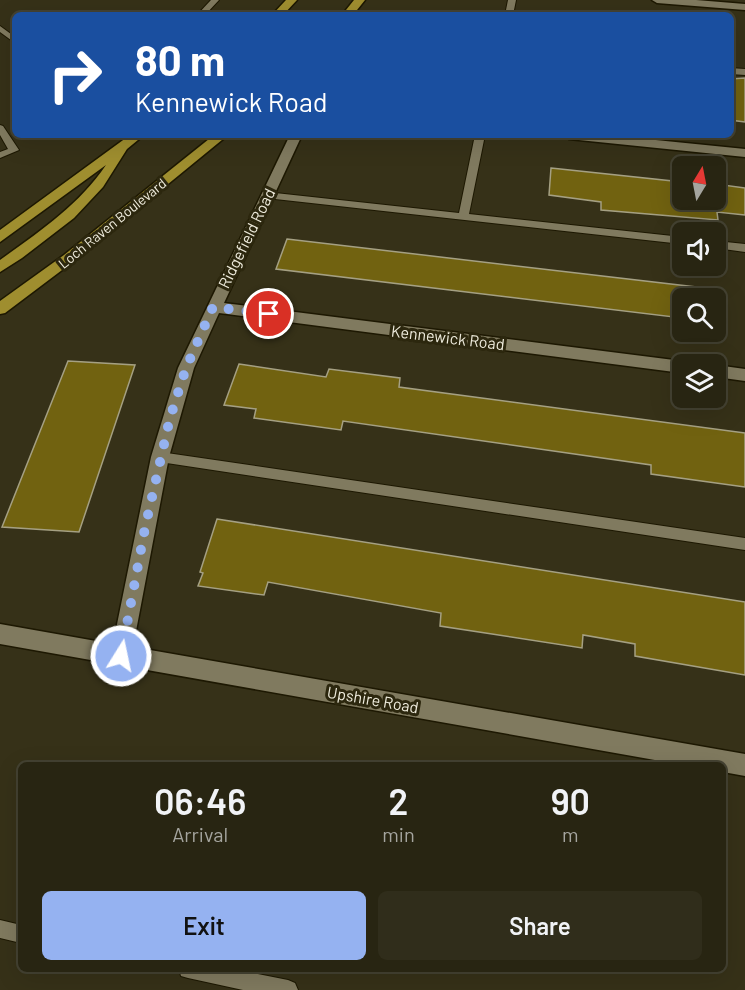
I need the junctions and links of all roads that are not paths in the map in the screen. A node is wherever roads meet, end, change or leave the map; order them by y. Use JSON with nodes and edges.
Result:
{"nodes":[{"id":1,"x":215,"y":0,"type":"edge"},
{"id":2,"x":292,"y":0,"type":"edge"},
{"id":3,"x":360,"y":0,"type":"edge"},
{"id":4,"x":657,"y":0,"type":"edge"},
{"id":5,"x":745,"y":7,"type":"edge"},
{"id":6,"x":204,"y":12,"type":"edge"},
{"id":7,"x":281,"y":12,"type":"edge"},
{"id":8,"x":350,"y":12,"type":"edge"},
{"id":9,"x":0,"y":28,"type":"edge"},
{"id":10,"x":12,"y":38,"type":"edge"},
{"id":11,"x":0,"y":128,"type":"edge"},
{"id":12,"x":134,"y":138,"type":"edge"},
{"id":13,"x":218,"y":138,"type":"edge"},
{"id":14,"x":294,"y":138,"type":"edge"},
{"id":15,"x":479,"y":138,"type":"edge"},
{"id":16,"x":598,"y":138,"type":"edge"},
{"id":17,"x":121,"y":148,"type":"junction"},
{"id":18,"x":745,"y":153,"type":"edge"},
{"id":19,"x":0,"y":155,"type":"edge"},
{"id":20,"x":266,"y":195,"type":"junction"},
{"id":21,"x":463,"y":218,"type":"junction"},
{"id":22,"x":2,"y":233,"type":"edge"},
{"id":23,"x":672,"y":240,"type":"edge"},
{"id":24,"x":726,"y":246,"type":"edge"},
{"id":25,"x":745,"y":248,"type":"edge"},
{"id":26,"x":0,"y":267,"type":"edge"},
{"id":27,"x":213,"y":307,"type":"junction"},
{"id":28,"x":0,"y":311,"type":"edge"},
{"id":29,"x":672,"y":366,"type":"edge"},
{"id":30,"x":726,"y":372,"type":"edge"},
{"id":31,"x":745,"y":375,"type":"edge"},
{"id":32,"x":160,"y":458,"type":"junction"},
{"id":33,"x":745,"y":544,"type":"edge"},
{"id":34,"x":0,"y":634,"type":"edge"},
{"id":35,"x":121,"y":656,"type":"junction"},
{"id":36,"x":745,"y":765,"type":"edge"},
{"id":37,"x":0,"y":929,"type":"edge"},
{"id":38,"x":18,"y":933,"type":"edge"},
{"id":39,"x":202,"y":972,"type":"edge"},
{"id":40,"x":288,"y":990,"type":"edge"}],
"edges":[{"from":1,"to":6,"type":"lane"},
{"from":2,"to":7,"type":"main road"},
{"from":3,"to":8,"type":"main road"},
{"from":4,"to":5,"type":"street"},
{"from":9,"to":10,"type":"lane"},
{"from":11,"to":19,"type":"lane"},
{"from":12,"to":17,"type":"main road"},
{"from":13,"to":28,"type":"main road","name":"Loch Raven Boulevard"},
{"from":14,"to":20,"type":"street","name":"Ridgefield Road"},
{"from":15,"to":21,"type":"lane"},
{"from":16,"to":18,"type":"street"},
{"from":17,"to":22,"type":"main road"},
{"from":17,"to":26,"type":"main road"},
{"from":20,"to":21,"type":"lane"},
{"from":20,"to":27,"type":"street","name":"Ridgefield Road"},
{"from":21,"to":23,"type":"lane"},
{"from":24,"to":25,"type":"lane"},
{"from":27,"to":29,"type":"street","name":"Kennewick Road"},
{"from":27,"to":32,"type":"street","name":"Ridgefield Road"},
{"from":30,"to":31,"type":"street"},
{"from":32,"to":33,"type":"lane"},
{"from":32,"to":35,"type":"street","name":"Ridgefield Road"},
{"from":34,"to":35,"type":"street","name":"Upshire Road"},
{"from":35,"to":36,"type":"street","name":"Upshire Road"},
{"from":37,"to":38,"type":"lane"},
{"from":39,"to":40,"type":"lane"}]}
